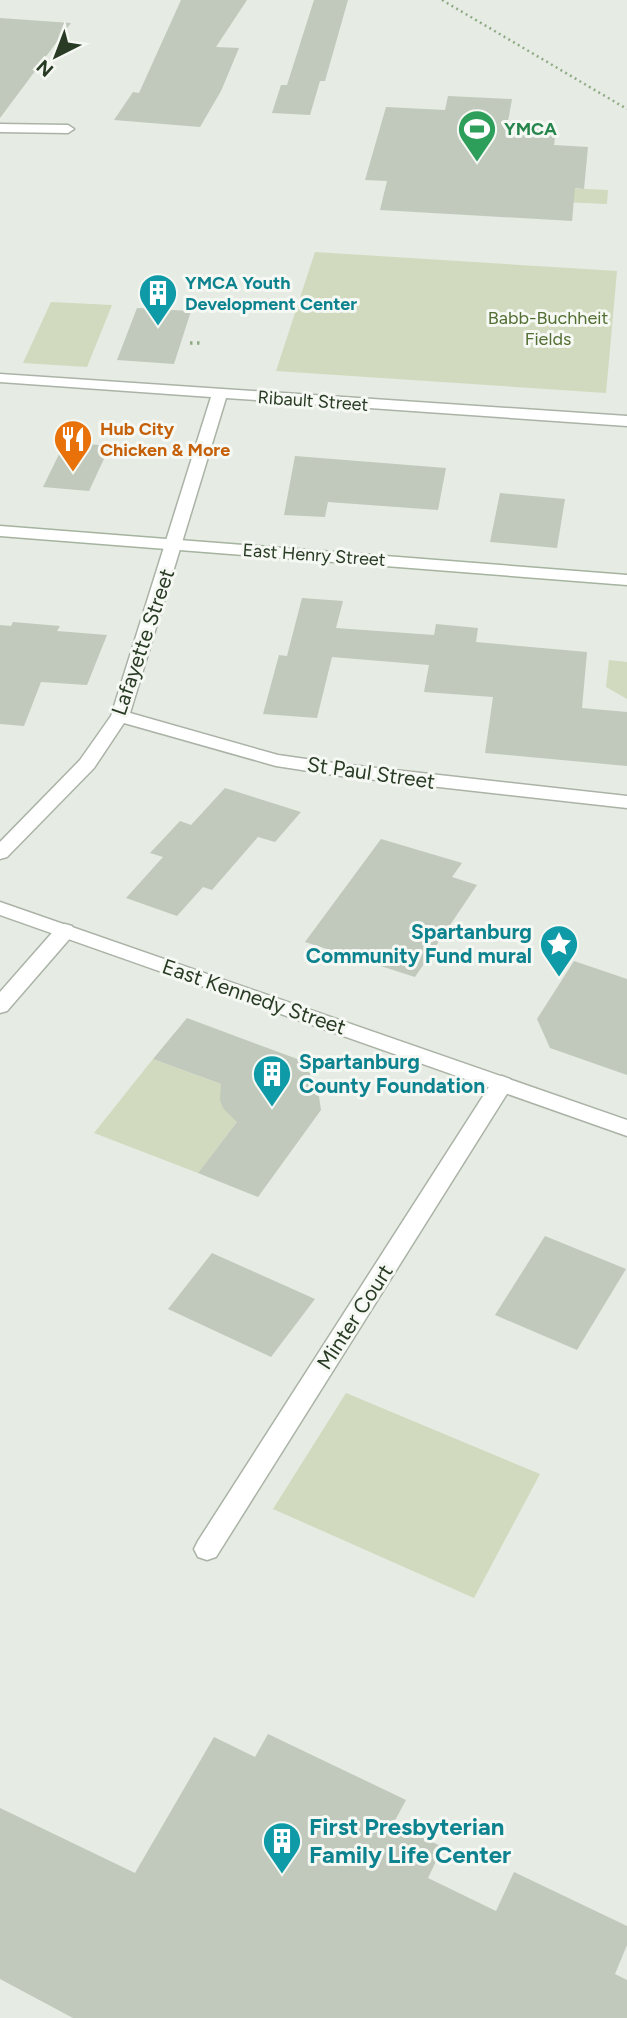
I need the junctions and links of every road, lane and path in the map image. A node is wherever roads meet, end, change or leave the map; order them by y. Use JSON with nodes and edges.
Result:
{"nodes":[{"id":1,"x":442,"y":0,"type":"edge"},
{"id":2,"x":627,"y":108,"type":"edge"},
{"id":3,"x":0,"y":128,"type":"edge"},
{"id":4,"x":68,"y":129,"type":"dead end"},
{"id":5,"x":190,"y":343,"type":"dead end"},
{"id":6,"x":201,"y":343,"type":"dead end"},
{"id":7,"x":0,"y":378,"type":"edge"},
{"id":8,"x":219,"y":395,"type":"junction"},
{"id":9,"x":627,"y":421,"type":"edge"},
{"id":10,"x":0,"y":531,"type":"edge"},
{"id":11,"x":173,"y":545,"type":"junction"},
{"id":12,"x":627,"y":580,"type":"edge"},
{"id":13,"x":120,"y":716,"type":"junction"},
{"id":14,"x":627,"y":803,"type":"edge"},
{"id":15,"x":0,"y":853,"type":"edge"},
{"id":16,"x":0,"y":908,"type":"edge"},
{"id":17,"x":65,"y":931,"type":"junction"},
{"id":18,"x":0,"y":1006,"type":"edge"},
{"id":19,"x":502,"y":1084,"type":"junction"},
{"id":20,"x":627,"y":1128,"type":"edge"},
{"id":21,"x":207,"y":1549,"type":"dead end"}],
"edges":[{"from":1,"to":2,"type":"path"},
{"from":3,"to":4,"type":"street"},
{"from":5,"to":6,"type":"path"},
{"from":7,"to":8,"type":"street","name":"Ribault Street"},
{"from":8,"to":9,"type":"street","name":"Ribault Street"},
{"from":8,"to":11,"type":"street","name":"Lafayette Street"},
{"from":10,"to":11,"type":"street","name":"East Henry Street"},
{"from":11,"to":12,"type":"street","name":"East Henry Street"},
{"from":11,"to":13,"type":"street","name":"Lafayette Street"},
{"from":13,"to":14,"type":"street","name":"St Paul Street"},
{"from":13,"to":15,"type":"street","name":"Lafayette Street"},
{"from":16,"to":17,"type":"street","name":"East Kennedy Street"},
{"from":17,"to":18,"type":"street"},
{"from":17,"to":19,"type":"street","name":"East Kennedy Street"},
{"from":19,"to":20,"type":"street","name":"East Kennedy Street"},
{"from":19,"to":21,"type":"street","name":"Minter Court"}]}
